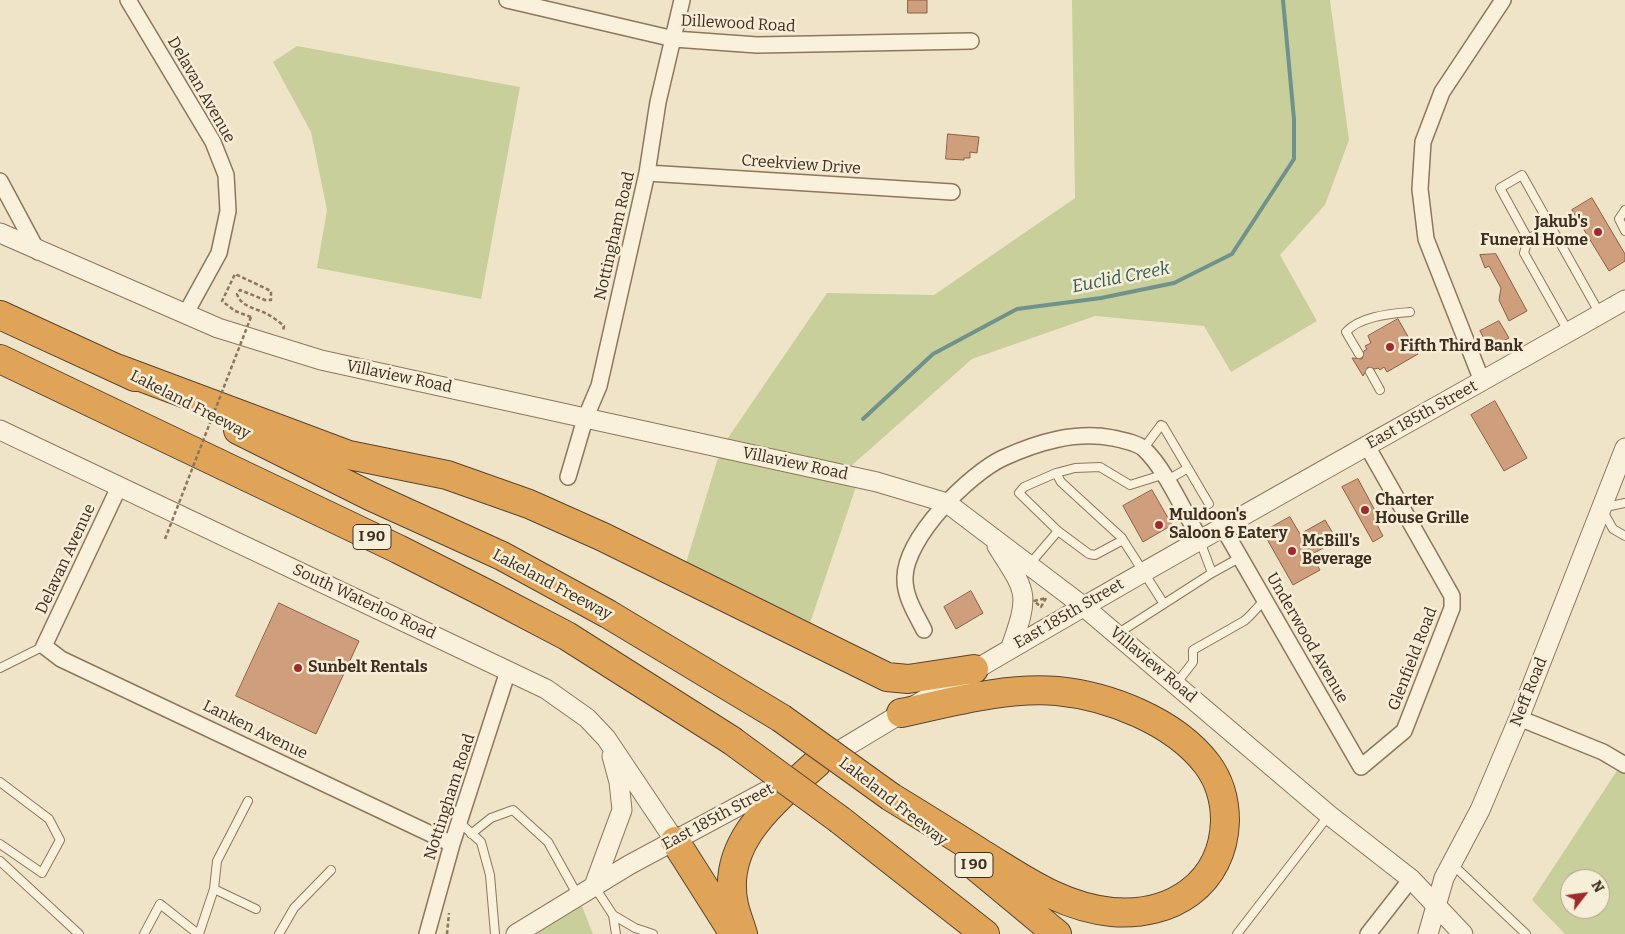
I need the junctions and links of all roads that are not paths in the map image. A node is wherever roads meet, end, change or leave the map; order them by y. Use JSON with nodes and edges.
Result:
{"nodes":[{"id":1,"x":128,"y":0,"type":"edge"},
{"id":2,"x":507,"y":0,"type":"edge"},
{"id":3,"x":682,"y":0,"type":"edge"},
{"id":4,"x":1503,"y":0,"type":"edge"},
{"id":5,"x":674,"y":38,"type":"junction"},
{"id":6,"x":971,"y":42,"type":"dead end"},
{"id":7,"x":647,"y":174,"type":"junction"},
{"id":8,"x":0,"y":181,"type":"edge"},
{"id":9,"x":952,"y":192,"type":"dead end"},
{"id":10,"x":1625,"y":210,"type":"edge"},
{"id":11,"x":1550,"y":226,"type":"junction"},
{"id":12,"x":1625,"y":231,"type":"edge"},
{"id":13,"x":0,"y":233,"type":"edge"},
{"id":14,"x":1528,"y":239,"type":"junction"},
{"id":15,"x":38,"y":252,"type":"junction"},
{"id":16,"x":1625,"y":300,"type":"edge"},
{"id":17,"x":1410,"y":312,"type":"dead end"},
{"id":18,"x":186,"y":313,"type":"junction"},
{"id":19,"x":1600,"y":314,"type":"junction"},
{"id":20,"x":0,"y":315,"type":"edge"},
{"id":21,"x":1568,"y":332,"type":"junction"},
{"id":22,"x":1359,"y":354,"type":"dead end"},
{"id":23,"x":0,"y":359,"type":"edge"},
{"id":24,"x":119,"y":369,"type":"junction"},
{"id":25,"x":1370,"y":372,"type":"dead end"},
{"id":26,"x":1482,"y":381,"type":"junction"},
{"id":27,"x":1380,"y":390,"type":"dead end"},
{"id":28,"x":585,"y":418,"type":"junction"},
{"id":29,"x":0,"y":430,"type":"edge"},
{"id":30,"x":1367,"y":446,"type":"junction"},
{"id":31,"x":1144,"y":448,"type":"junction"},
{"id":32,"x":1625,"y":450,"type":"edge"},
{"id":33,"x":1188,"y":468,"type":"junction"},
{"id":34,"x":1056,"y":473,"type":"junction"},
{"id":35,"x":568,"y":477,"type":"dead end"},
{"id":36,"x":1164,"y":478,"type":"junction"},
{"id":37,"x":120,"y":486,"type":"junction"},
{"id":38,"x":947,"y":503,"type":"junction"},
{"id":39,"x":1625,"y":503,"type":"edge"},
{"id":40,"x":1209,"y":504,"type":"dead end"},
{"id":41,"x":1601,"y":508,"type":"junction"},
{"id":42,"x":1222,"y":526,"type":"junction"},
{"id":43,"x":1058,"y":531,"type":"junction"},
{"id":44,"x":989,"y":534,"type":"junction"},
{"id":45,"x":1625,"y":536,"type":"edge"},
{"id":46,"x":1123,"y":540,"type":"junction"},
{"id":47,"x":1200,"y":540,"type":"junction"},
{"id":48,"x":1240,"y":557,"type":"junction"},
{"id":49,"x":1029,"y":565,"type":"junction"},
{"id":50,"x":1142,"y":572,"type":"junction"},
{"id":51,"x":1212,"y":573,"type":"junction"},
{"id":52,"x":1266,"y":600,"type":"junction"},
{"id":53,"x":1164,"y":604,"type":"junction"},
{"id":54,"x":1084,"y":606,"type":"junction"},
{"id":55,"x":924,"y":630,"type":"dead end"},
{"id":56,"x":1117,"y":634,"type":"junction"},
{"id":57,"x":44,"y":646,"type":"junction"},
{"id":58,"x":1011,"y":647,"type":"junction"},
{"id":59,"x":2,"y":665,"type":"edge"},
{"id":60,"x":974,"y":669,"type":"junction"},
{"id":61,"x":508,"y":671,"type":"junction"},
{"id":62,"x":1176,"y":684,"type":"junction"},
{"id":63,"x":902,"y":713,"type":"junction"},
{"id":64,"x":1519,"y":718,"type":"junction"},
{"id":65,"x":606,"y":738,"type":"junction"},
{"id":66,"x":818,"y":763,"type":"junction"},
{"id":67,"x":1625,"y":765,"type":"edge"},
{"id":68,"x":1361,"y":767,"type":"joint"},
{"id":69,"x":0,"y":782,"type":"edge"},
{"id":70,"x":891,"y":797,"type":"junction"},
{"id":71,"x":248,"y":801,"type":"dead end"},
{"id":72,"x":1329,"y":815,"type":"junction"},
{"id":73,"x":840,"y":820,"type":"junction"},
{"id":74,"x":459,"y":822,"type":"junction"},
{"id":75,"x":471,"y":834,"type":"junction"},
{"id":76,"x":675,"y":841,"type":"junction"},
{"id":77,"x":0,"y":844,"type":"edge"},
{"id":78,"x":452,"y":844,"type":"junction"},
{"id":79,"x":0,"y":861,"type":"edge"},
{"id":80,"x":1452,"y":864,"type":"junction"},
{"id":81,"x":331,"y":870,"type":"dead end"},
{"id":82,"x":1411,"y":879,"type":"junction"},
{"id":83,"x":594,"y":886,"type":"junction"},
{"id":84,"x":214,"y":889,"type":"junction"},
{"id":85,"x":578,"y":896,"type":"junction"},
{"id":86,"x":1437,"y":904,"type":"junction"},
{"id":87,"x":256,"y":909,"type":"dead end"},
{"id":88,"x":613,"y":914,"type":"junction"},
{"id":89,"x":79,"y":934,"type":"edge"},
{"id":90,"x":144,"y":934,"type":"edge"},
{"id":91,"x":199,"y":934,"type":"edge"},
{"id":92,"x":279,"y":934,"type":"edge"},
{"id":93,"x":427,"y":934,"type":"edge"},
{"id":94,"x":495,"y":934,"type":"edge"},
{"id":95,"x":516,"y":934,"type":"edge"},
{"id":96,"x":616,"y":934,"type":"edge"},
{"id":97,"x":653,"y":934,"type":"edge"},
{"id":98,"x":734,"y":934,"type":"edge"},
{"id":99,"x":743,"y":934,"type":"edge"},
{"id":100,"x":958,"y":934,"type":"edge"},
{"id":101,"x":985,"y":934,"type":"edge"},
{"id":102,"x":1056,"y":934,"type":"edge"},
{"id":103,"x":1238,"y":934,"type":"edge"},
{"id":104,"x":1368,"y":934,"type":"edge"},
{"id":105,"x":1428,"y":934,"type":"edge"},
{"id":106,"x":1463,"y":934,"type":"edge"},
{"id":107,"x":1526,"y":934,"type":"edge"}],
"edges":[{"from":1,"to":18,"type":"street","name":"Delavan Avenue"},
{"from":2,"to":5,"type":"street","name":"Dillewood Road"},
{"from":3,"to":5,"type":"street","name":"Nottingham Road"},
{"from":4,"to":26,"type":"street"},
{"from":5,"to":6,"type":"street","name":"Dillewood Road"},
{"from":5,"to":7,"type":"street","name":"Nottingham Road"},
{"from":7,"to":9,"type":"street","name":"Creekview Drive"},
{"from":7,"to":28,"type":"street","name":"Nottingham Road"},
{"from":8,"to":15,"type":"street"},
{"from":10,"to":12,"type":"lane"},
{"from":11,"to":14,"type":"lane"},
{"from":11,"to":14,"type":"lane"},
{"from":11,"to":19,"type":"lane"},
{"from":13,"to":15,"type":"street","name":"Villaview Road"},
{"from":14,"to":21,"type":"lane"},
{"from":15,"to":18,"type":"street","name":"Villaview Road"},
{"from":16,"to":19,"type":"street","name":"East 185th Street"},
{"from":17,"to":22,"type":"lane"},
{"from":18,"to":28,"type":"street","name":"Villaview Road"},
{"from":19,"to":21,"type":"street","name":"East 185th Street"},
{"from":20,"to":24,"type":"highway","name":"Lakeland Freeway","number":"I 90"},
{"from":21,"to":26,"type":"street","name":"East 185th Street"},
{"from":23,"to":73,"type":"highway","number":"I 90","bridge":true},
{"from":24,"to":60,"type":"highway"},
{"from":24,"to":70,"type":"highway","name":"Lakeland Freeway","number":"I 90","bridge":true},
{"from":25,"to":27,"type":"lane"},
{"from":26,"to":30,"type":"street","name":"East 185th Street"},
{"from":28,"to":35,"type":"street","name":"Nottingham Road"},
{"from":28,"to":38,"type":"street","name":"Villaview Road"},
{"from":29,"to":37,"type":"street","name":"South Waterloo Road"},
{"from":30,"to":42,"type":"street","name":"East 185th Street"},
{"from":30,"to":68,"type":"street","name":"Glenfield Road"},
{"from":31,"to":33,"type":"lane"},
{"from":31,"to":36,"type":"street"},
{"from":31,"to":38,"type":"street"},
{"from":32,"to":41,"type":"street","name":"Neff Road"},
{"from":33,"to":36,"type":"lane"},
{"from":33,"to":40,"type":"lane"},
{"from":34,"to":36,"type":"lane"},
{"from":34,"to":43,"type":"lane"},
{"from":34,"to":46,"type":"lane"},
{"from":36,"to":47,"type":"street"},
{"from":37,"to":57,"type":"street","name":"Delavan Avenue"},
{"from":37,"to":61,"type":"street","name":"South Waterloo Road"},
{"from":38,"to":44,"type":"street","name":"Villaview Road"},
{"from":38,"to":55,"type":"street"},
{"from":39,"to":41,"type":"lane"},
{"from":41,"to":45,"type":"lane"},
{"from":41,"to":64,"type":"street","name":"Neff Road"},
{"from":42,"to":47,"type":"street","name":"East 185th Street"},
{"from":42,"to":48,"type":"street","name":"Underwood Avenue"},
{"from":43,"to":46,"type":"lane"},
{"from":43,"to":49,"type":"lane"},
{"from":44,"to":49,"type":"street","name":"Villaview Road"},
{"from":44,"to":58,"type":"street"},
{"from":46,"to":50,"type":"lane"},
{"from":47,"to":50,"type":"street","name":"East 185th Street"},
{"from":47,"to":51,"type":"lane"},
{"from":48,"to":51,"type":"lane"},
{"from":48,"to":52,"type":"street","name":"Underwood Avenue"},
{"from":49,"to":54,"type":"street","name":"Villaview Road"},
{"from":50,"to":53,"type":"lane"},
{"from":50,"to":54,"type":"street","name":"East 185th Street"},
{"from":51,"to":53,"type":"lane"},
{"from":52,"to":62,"type":"lane"},
{"from":52,"to":68,"type":"street","name":"Underwood Avenue"},
{"from":53,"to":56,"type":"lane"},
{"from":54,"to":56,"type":"street","name":"Villaview Road"},
{"from":54,"to":58,"type":"street","name":"East 185th Street"},
{"from":56,"to":62,"type":"street","name":"Villaview Road"},
{"from":57,"to":59,"type":"lane"},
{"from":57,"to":78,"type":"street","name":"Lanken Avenue"},
{"from":58,"to":60,"type":"street","name":"East 185th Street"},
{"from":60,"to":63,"type":"street","name":"East 185th Street"},
{"from":61,"to":65,"type":"street","name":"South Waterloo Road"},
{"from":61,"to":74,"type":"street","name":"Nottingham Road"},
{"from":62,"to":72,"type":"street","name":"Villaview Road"},
{"from":63,"to":66,"type":"street","name":"East 185th Street"},
{"from":63,"to":70,"type":"highway"},
{"from":64,"to":67,"type":"street"},
{"from":64,"to":80,"type":"street","name":"Neff Road"},
{"from":65,"to":76,"type":"street","name":"South Waterloo Road"},
{"from":65,"to":83,"type":"street"},
{"from":66,"to":76,"type":"street","name":"East 185th Street"},
{"from":66,"to":99,"type":"highway"},
{"from":69,"to":77,"type":"lane"},
{"from":70,"to":102,"type":"highway","name":"Lakeland Freeway","number":"I 90"},
{"from":71,"to":84,"type":"lane"},
{"from":72,"to":82,"type":"street","name":"Villaview Road"},
{"from":72,"to":103,"type":"lane"},
{"from":73,"to":100,"type":"highway"},
{"from":73,"to":101,"type":"highway","number":"I 90"},
{"from":74,"to":75,"type":"lane"},
{"from":74,"to":78,"type":"street","name":"Nottingham Road"},
{"from":75,"to":85,"type":"lane"},
{"from":75,"to":94,"type":"lane"},
{"from":76,"to":83,"type":"street","name":"East 185th Street"},
{"from":76,"to":98,"type":"highway"},
{"from":78,"to":93,"type":"street","name":"Nottingham Road"},
{"from":79,"to":89,"type":"lane"},
{"from":80,"to":86,"type":"street","name":"Neff Road"},
{"from":80,"to":107,"type":"lane"},
{"from":81,"to":92,"type":"lane"},
{"from":82,"to":86,"type":"street","name":"Villaview Road"},
{"from":82,"to":104,"type":"street"},
{"from":83,"to":85,"type":"street","name":"East 185th Street"},
{"from":83,"to":88,"type":"lane"},
{"from":84,"to":87,"type":"lane"},
{"from":84,"to":91,"type":"lane"},
{"from":85,"to":95,"type":"street","name":"East 185th Street"},
{"from":86,"to":105,"type":"street","name":"Neff Road"},
{"from":86,"to":106,"type":"street","name":"Villaview Road"},
{"from":88,"to":96,"type":"lane"},
{"from":88,"to":97,"type":"lane"},
{"from":90,"to":91,"type":"lane"}]}
